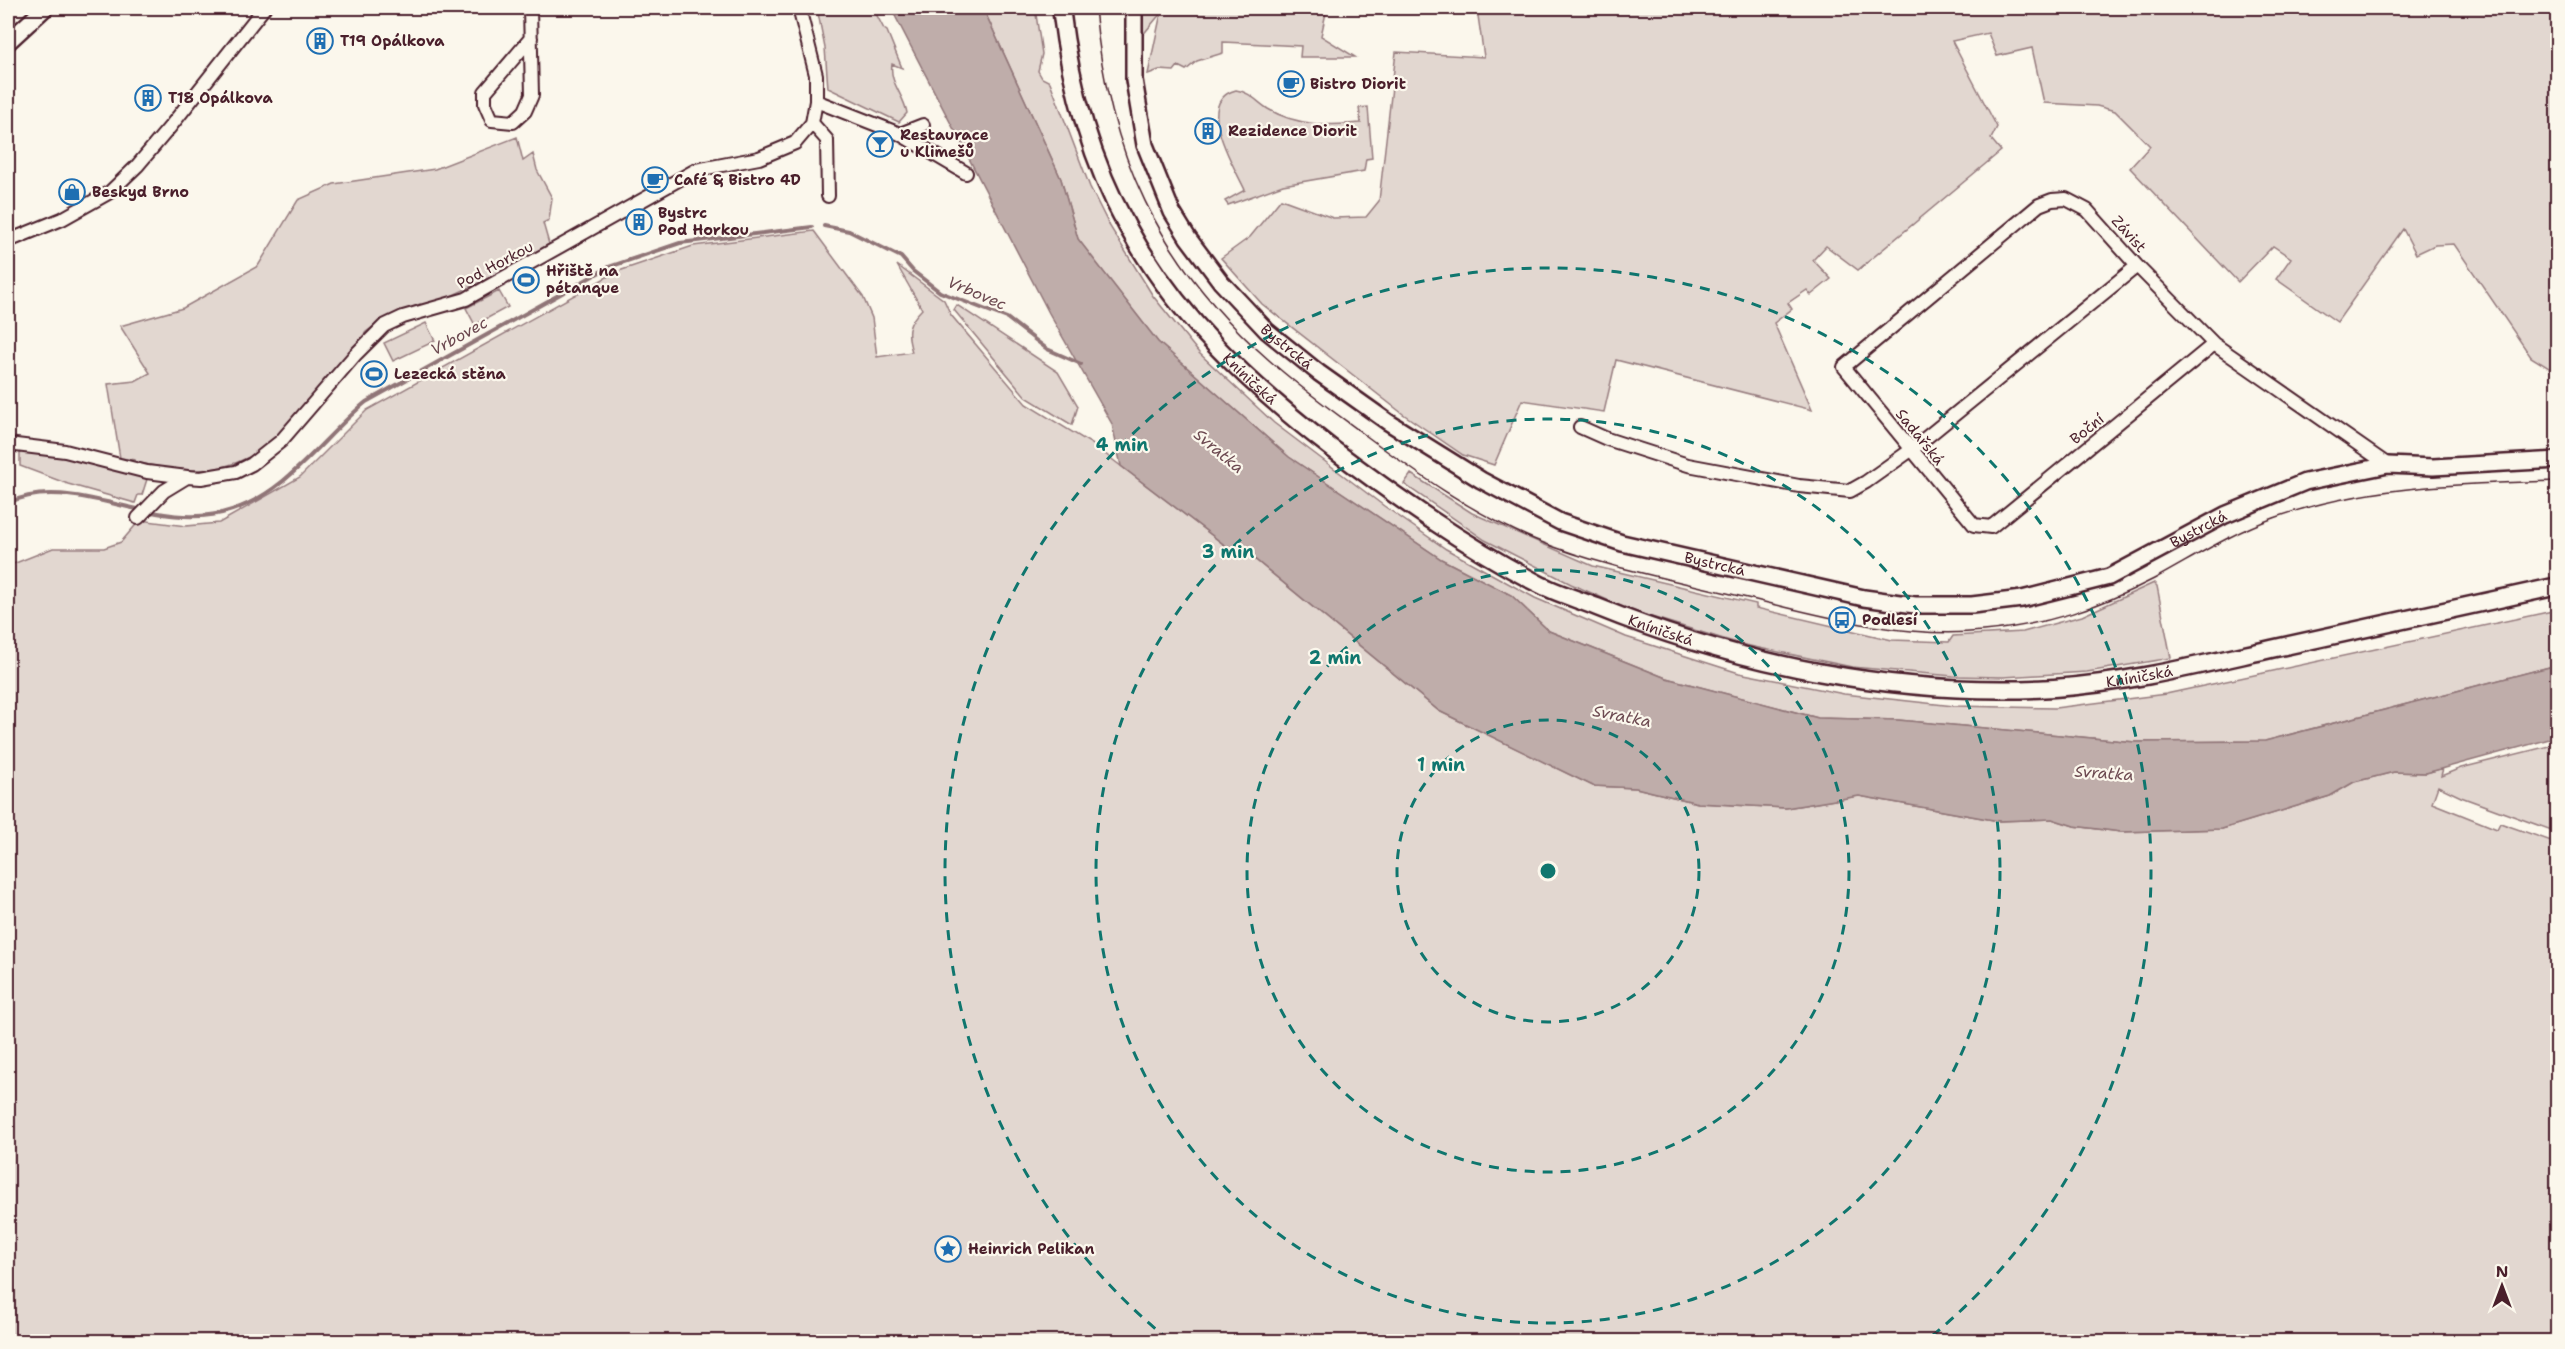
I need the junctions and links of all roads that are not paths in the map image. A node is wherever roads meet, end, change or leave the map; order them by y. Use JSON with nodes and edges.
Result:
{"nodes":[{"id":1,"x":45,"y":8,"type":"edge"},
{"id":2,"x":264,"y":8,"type":"edge"},
{"id":3,"x":530,"y":8,"type":"edge"},
{"id":4,"x":799,"y":8,"type":"edge"},
{"id":5,"x":1060,"y":8,"type":"edge"},
{"id":6,"x":1134,"y":8,"type":"edge"},
{"id":7,"x":531,"y":38,"type":"junction"},
{"id":8,"x":8,"y":42,"type":"edge"},
{"id":9,"x":816,"y":101,"type":"junction"},
{"id":10,"x":812,"y":123,"type":"junction"},
{"id":11,"x":923,"y":124,"type":"dead end"},
{"id":12,"x":900,"y":134,"type":"junction"},
{"id":13,"x":966,"y":173,"type":"dead end"},
{"id":14,"x":828,"y":196,"type":"dead end"},
{"id":15,"x":8,"y":241,"type":"edge"},
{"id":16,"x":2137,"y":266,"type":"junction"},
{"id":17,"x":2214,"y":344,"type":"junction"},
{"id":18,"x":1844,"y":367,"type":"joint"},
{"id":19,"x":1580,"y":427,"type":"dead end"},
{"id":20,"x":8,"y":444,"type":"edge"},
{"id":21,"x":1911,"y":450,"type":"junction"},
{"id":22,"x":2558,"y":460,"type":"edge"},
{"id":23,"x":2388,"y":465,"type":"junction"},
{"id":24,"x":187,"y":477,"type":"junction"},
{"id":25,"x":138,"y":519,"type":"dead end"},
{"id":26,"x":1974,"y":525,"type":"joint"},
{"id":27,"x":2558,"y":586,"type":"edge"}],
"edges":[{"from":1,"to":8,"type":"street"},
{"from":2,"to":15,"type":"street"},
{"from":3,"to":7,"type":"street"},
{"from":4,"to":9,"type":"street"},
{"from":5,"to":27,"type":"main road","name":"Kníničská"},
{"from":6,"to":23,"type":"street","name":"Bystrcká"},
{"from":7,"to":7,"type":"street"},
{"from":9,"to":10,"type":"street"},
{"from":9,"to":12,"type":"street"},
{"from":10,"to":14,"type":"street"},
{"from":10,"to":24,"type":"street","name":"Pod Horkou"},
{"from":11,"to":12,"type":"street"},
{"from":12,"to":13,"type":"street"},
{"from":16,"to":17,"type":"street","name":"Závist"},
{"from":16,"to":18,"type":"street","name":"Závist"},
{"from":16,"to":21,"type":"street"},
{"from":17,"to":23,"type":"street","name":"Závist"},
{"from":17,"to":26,"type":"street","name":"Boční"},
{"from":18,"to":21,"type":"street","name":"Sadařská"},
{"from":19,"to":21,"type":"street"},
{"from":20,"to":24,"type":"street","name":"Pod Horkou"},
{"from":21,"to":26,"type":"street","name":"Sadařská"},
{"from":22,"to":23,"type":"street","name":"Bystrcká"},
{"from":24,"to":25,"type":"street","name":"Pod Horkou"}]}
